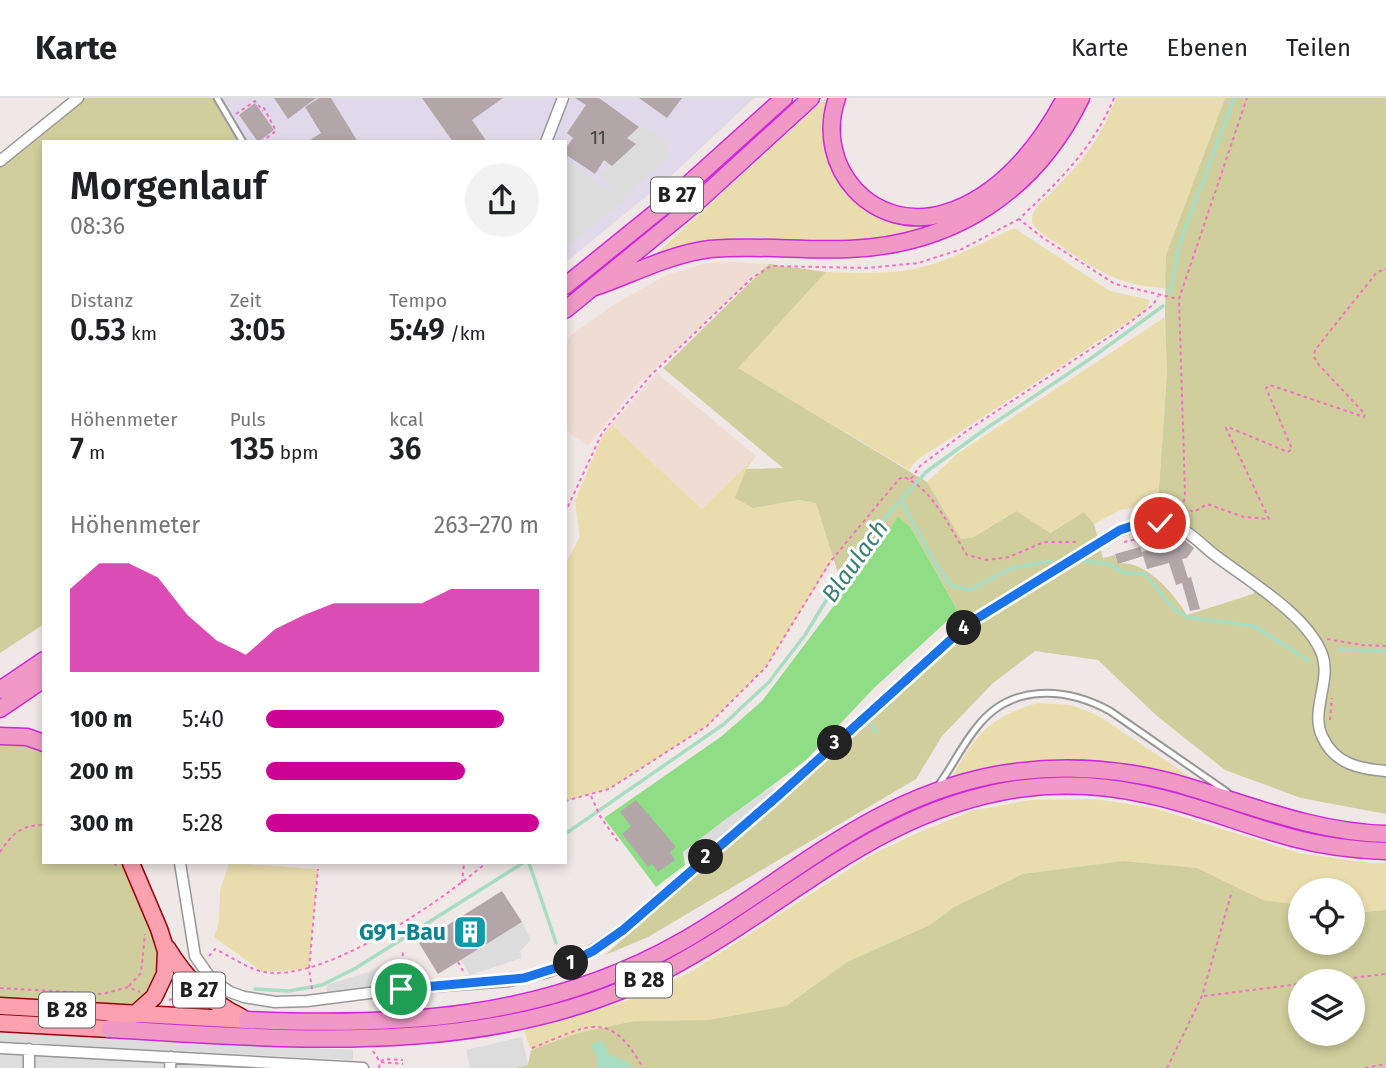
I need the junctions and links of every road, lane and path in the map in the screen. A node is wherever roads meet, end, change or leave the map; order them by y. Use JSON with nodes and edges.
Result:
{"nodes":[{"id":1,"x":78,"y":98,"type":"edge"},
{"id":2,"x":217,"y":98,"type":"edge"},
{"id":3,"x":563,"y":98,"type":"edge"},
{"id":4,"x":784,"y":98,"type":"edge"},
{"id":5,"x":811,"y":98,"type":"edge"},
{"id":6,"x":837,"y":98,"type":"edge"},
{"id":7,"x":1065,"y":98,"type":"edge"},
{"id":8,"x":1080,"y":98,"type":"edge"},
{"id":9,"x":1114,"y":98,"type":"edge"},
{"id":10,"x":1247,"y":98,"type":"edge"},
{"id":11,"x":229,"y":118,"type":"junction"},
{"id":12,"x":242,"y":140,"type":"edge"},
{"id":13,"x":264,"y":140,"type":"edge"},
{"id":14,"x":547,"y":140,"type":"edge"},
{"id":15,"x":0,"y":161,"type":"edge"},
{"id":16,"x":771,"y":266,"type":"dead end"},
{"id":17,"x":1386,"y":269,"type":"edge"},
{"id":18,"x":567,"y":284,"type":"edge"},
{"id":19,"x":595,"y":288,"type":"junction"},
{"id":20,"x":1159,"y":294,"type":"junction"},
{"id":21,"x":1179,"y":299,"type":"junction"},
{"id":22,"x":567,"y":309,"type":"edge"},
{"id":23,"x":911,"y":480,"type":"junction"},
{"id":24,"x":1182,"y":508,"type":"junction"},
{"id":25,"x":567,"y":509,"type":"edge"},
{"id":26,"x":1180,"y":528,"type":"junction"},
{"id":27,"x":1086,"y":541,"type":"dead end"},
{"id":28,"x":1123,"y":542,"type":"dead end"},
{"id":29,"x":1150,"y":550,"type":"dead end"},
{"id":30,"x":1316,"y":641,"type":"junction"},
{"id":31,"x":1386,"y":646,"type":"edge"},
{"id":32,"x":42,"y":661,"type":"edge"},
{"id":33,"x":42,"y":680,"type":"edge"},
{"id":34,"x":1334,"y":689,"type":"dead end"},
{"id":35,"x":0,"y":690,"type":"edge"},
{"id":36,"x":0,"y":709,"type":"edge"},
{"id":37,"x":1330,"y":722,"type":"dead end"},
{"id":38,"x":0,"y":737,"type":"edge"},
{"id":39,"x":42,"y":742,"type":"edge"},
{"id":40,"x":1386,"y":771,"type":"edge"},
{"id":41,"x":933,"y":792,"type":"junction"},
{"id":42,"x":591,"y":795,"type":"junction"},
{"id":43,"x":567,"y":801,"type":"edge"},
{"id":44,"x":1247,"y":806,"type":"junction"},
{"id":45,"x":42,"y":825,"type":"edge"},
{"id":46,"x":1386,"y":834,"type":"edge"},
{"id":47,"x":619,"y":843,"type":"dead end"},
{"id":48,"x":1386,"y":851,"type":"edge"},
{"id":49,"x":0,"y":852,"type":"edge"},
{"id":50,"x":131,"y":864,"type":"edge"},
{"id":51,"x":180,"y":864,"type":"edge"},
{"id":52,"x":464,"y":864,"type":"edge"},
{"id":53,"x":485,"y":864,"type":"edge"},
{"id":54,"x":318,"y":869,"type":"dead end"},
{"id":55,"x":462,"y":883,"type":"junction"},
{"id":56,"x":1232,"y":891,"type":"dead end"},
{"id":57,"x":394,"y":928,"type":"junction"},
{"id":58,"x":145,"y":932,"type":"dead end"},
{"id":59,"x":397,"y":934,"type":"dead end"},
{"id":60,"x":165,"y":945,"type":"junction"},
{"id":61,"x":403,"y":950,"type":"dead end"},
{"id":62,"x":458,"y":962,"type":"dead end"},
{"id":63,"x":200,"y":966,"type":"junction"},
{"id":64,"x":309,"y":969,"type":"junction"},
{"id":65,"x":463,"y":971,"type":"dead end"},
{"id":66,"x":1386,"y":974,"type":"edge"},
{"id":67,"x":186,"y":976,"type":"junction"},
{"id":68,"x":1365,"y":977,"type":"edge"},
{"id":69,"x":402,"y":982,"type":"dead end"},
{"id":70,"x":1288,"y":985,"type":"edge"},
{"id":71,"x":128,"y":987,"type":"junction"},
{"id":72,"x":0,"y":988,"type":"edge"},
{"id":73,"x":312,"y":990,"type":"dead end"},
{"id":74,"x":153,"y":996,"type":"junction"},
{"id":75,"x":1202,"y":996,"type":"junction"},
{"id":76,"x":0,"y":1006,"type":"edge"},
{"id":77,"x":135,"y":1014,"type":"junction"},
{"id":78,"x":247,"y":1020,"type":"junction"},
{"id":79,"x":0,"y":1023,"type":"edge"},
{"id":80,"x":110,"y":1029,"type":"junction"},
{"id":81,"x":0,"y":1048,"type":"edge"},
{"id":82,"x":531,"y":1048,"type":"dead end"},
{"id":83,"x":29,"y":1049,"type":"junction"},
{"id":84,"x":373,"y":1054,"type":"dead end"},
{"id":85,"x":171,"y":1057,"type":"junction"},
{"id":86,"x":403,"y":1060,"type":"dead end"},
{"id":87,"x":380,"y":1062,"type":"junction"},
{"id":88,"x":1386,"y":1064,"type":"edge"},
{"id":89,"x":403,"y":1065,"type":"dead end"},
{"id":90,"x":304,"y":1066,"type":"edge"},
{"id":91,"x":29,"y":1068,"type":"edge"},
{"id":92,"x":170,"y":1068,"type":"edge"},
{"id":93,"x":363,"y":1068,"type":"edge"},
{"id":94,"x":379,"y":1068,"type":"edge"},
{"id":95,"x":643,"y":1068,"type":"edge"},
{"id":96,"x":1167,"y":1068,"type":"edge"},
{"id":97,"x":1365,"y":1068,"type":"edge"}],
"edges":[{"from":1,"to":15,"type":"street"},
{"from":2,"to":11,"type":"lane"},
{"from":3,"to":14,"type":"street"},
{"from":4,"to":18,"type":"highway","number":"B 27"},
{"from":5,"to":19,"type":"highway","number":"B 27"},
{"from":6,"to":7,"type":"highway"},
{"from":8,"to":19,"type":"highway"},
{"from":9,"to":20,"type":"path"},
{"from":10,"to":21,"type":"path"},
{"from":11,"to":12,"type":"lane"},
{"from":11,"to":13,"type":"path"},
{"from":16,"to":25,"type":"path"},
{"from":17,"to":24,"type":"path"},
{"from":19,"to":22,"type":"highway","number":"B 27"},
{"from":20,"to":21,"type":"path"},
{"from":20,"to":23,"type":"path"},
{"from":21,"to":24,"type":"path"},
{"from":23,"to":27,"type":"path"},
{"from":23,"to":42,"type":"path"},
{"from":24,"to":26,"type":"path"},
{"from":26,"to":30,"type":"street"},
{"from":26,"to":63,"type":"street"},
{"from":28,"to":29,"type":"path"},
{"from":30,"to":31,"type":"path"},
{"from":30,"to":40,"type":"street"},
{"from":32,"to":35,"type":"highway"},
{"from":33,"to":36,"type":"highway"},
{"from":34,"to":37,"type":"path"},
{"from":38,"to":39,"type":"highway"},
{"from":41,"to":44,"type":"highway","number":"B 28"},
{"from":41,"to":44,"type":"lane"},
{"from":41,"to":78,"type":"highway","number":"B 28"},
{"from":42,"to":43,"type":"path"},
{"from":42,"to":47,"type":"path"},
{"from":44,"to":46,"type":"highway","number":"B 28"},
{"from":45,"to":49,"type":"path"},
{"from":48,"to":80,"type":"highway","number":"B 28"},
{"from":50,"to":60,"type":"main road","number":"B 27"},
{"from":51,"to":63,"type":"street"},
{"from":52,"to":55,"type":"path"},
{"from":53,"to":55,"type":"path"},
{"from":54,"to":64,"type":"path"},
{"from":55,"to":57,"type":"path"},
{"from":56,"to":75,"type":"path"},
{"from":57,"to":59,"type":"path"},
{"from":57,"to":64,"type":"path"},
{"from":58,"to":71,"type":"path"},
{"from":60,"to":67,"type":"main road","number":"B 27"},
{"from":60,"to":74,"type":"main road","number":"B 27"},
{"from":61,"to":69,"type":"path"},
{"from":62,"to":65,"type":"path"},
{"from":63,"to":64,"type":"path"},
{"from":64,"to":73,"type":"path"},
{"from":66,"to":68,"type":"path"},
{"from":67,"to":74,"type":"path"},
{"from":67,"to":78,"type":"main road","number":"B 27"},
{"from":70,"to":75,"type":"path"},
{"from":71,"to":72,"type":"path"},
{"from":71,"to":74,"type":"path"},
{"from":74,"to":77,"type":"main road","number":"B 27"},
{"from":75,"to":96,"type":"path"},
{"from":76,"to":77,"type":"main road","number":"B 28"},
{"from":77,"to":78,"type":"main road","number":"B 28"},
{"from":77,"to":80,"type":"main road"},
{"from":79,"to":80,"type":"main road","number":"B 28"},
{"from":81,"to":83,"type":"street"},
{"from":82,"to":95,"type":"path"},
{"from":83,"to":85,"type":"street"},
{"from":83,"to":91,"type":"street"},
{"from":84,"to":87,"type":"path"},
{"from":85,"to":90,"type":"street"},
{"from":85,"to":92,"type":"street"},
{"from":86,"to":87,"type":"path"},
{"from":87,"to":89,"type":"path"},
{"from":87,"to":94,"type":"path"},
{"from":88,"to":97,"type":"path"},
{"from":90,"to":93,"type":"street"}]}
